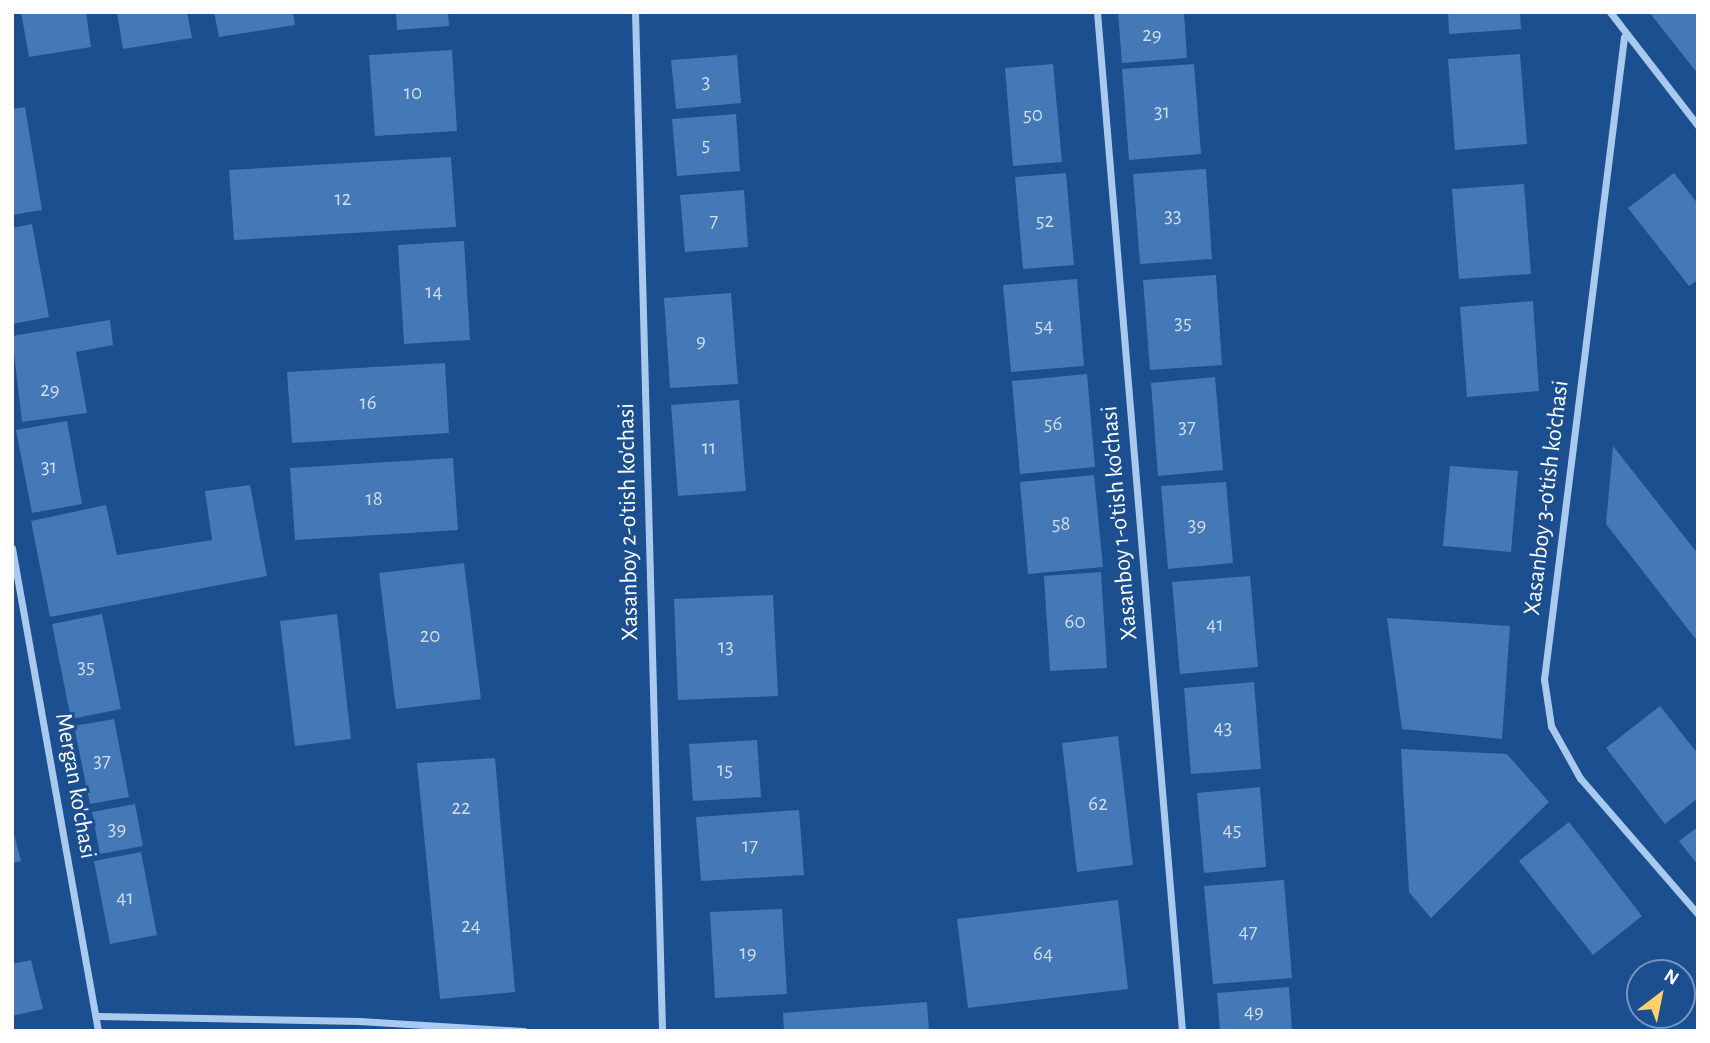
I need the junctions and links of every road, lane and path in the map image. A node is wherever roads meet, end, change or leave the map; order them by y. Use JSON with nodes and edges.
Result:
{"nodes":[{"id":1,"x":635,"y":12,"type":"edge"},
{"id":2,"x":1097,"y":12,"type":"edge"},
{"id":3,"x":1610,"y":12,"type":"edge"},
{"id":4,"x":1624,"y":37,"type":"junction"},
{"id":5,"x":1698,"y":126,"type":"edge"},
{"id":6,"x":12,"y":548,"type":"edge"},
{"id":7,"x":1698,"y":914,"type":"edge"},
{"id":8,"x":98,"y":1016,"type":"junction"},
{"id":9,"x":98,"y":1031,"type":"edge"},
{"id":10,"x":524,"y":1031,"type":"edge"},
{"id":11,"x":662,"y":1031,"type":"edge"},
{"id":12,"x":1182,"y":1031,"type":"edge"}],
"edges":[{"from":1,"to":11,"type":"street","name":"Xasanboy 2-o'tish ko'chasi"},
{"from":2,"to":12,"type":"street","name":"Xasanboy 1-o'tish ko'chasi"},
{"from":3,"to":4,"type":"street"},
{"from":4,"to":5,"type":"street"},
{"from":4,"to":7,"type":"street","name":"Xasanboy 3-o'tish ko'chasi"},
{"from":6,"to":8,"type":"street","name":"Mergan ko'chasi"},
{"from":8,"to":9,"type":"street","name":"Mergan ko'chasi"},
{"from":8,"to":10,"type":"street"}]}
